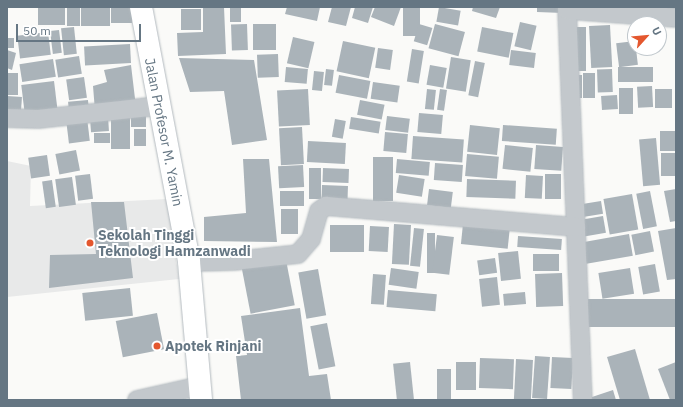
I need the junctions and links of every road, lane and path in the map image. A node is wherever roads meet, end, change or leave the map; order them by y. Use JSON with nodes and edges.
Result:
{"nodes":[{"id":1,"x":141,"y":7,"type":"edge"},
{"id":2,"x":568,"y":9,"type":"edge"},
{"id":3,"x":676,"y":18,"type":"edge"},
{"id":4,"x":158,"y":106,"type":"junction"},
{"id":5,"x":7,"y":118,"type":"edge"},
{"id":6,"x":576,"y":227,"type":"junction"},
{"id":7,"x":188,"y":262,"type":"junction"},
{"id":8,"x":200,"y":393,"type":"edge"},
{"id":9,"x":137,"y":400,"type":"edge"},
{"id":10,"x":583,"y":400,"type":"edge"}],
"edges":[{"from":1,"to":4,"type":"main road","name":"Jalan Profesor M. Yamin"},
{"from":2,"to":3,"type":"street"},
{"from":2,"to":6,"type":"street"},
{"from":4,"to":5,"type":"street"},
{"from":4,"to":7,"type":"main road","name":"Jalan Profesor M. Yamin"},
{"from":6,"to":7,"type":"street"},
{"from":6,"to":10,"type":"street"},
{"from":7,"to":8,"type":"main road","name":"Jalan Profesor M. Yamin"},
{"from":8,"to":9,"type":"street"}]}
